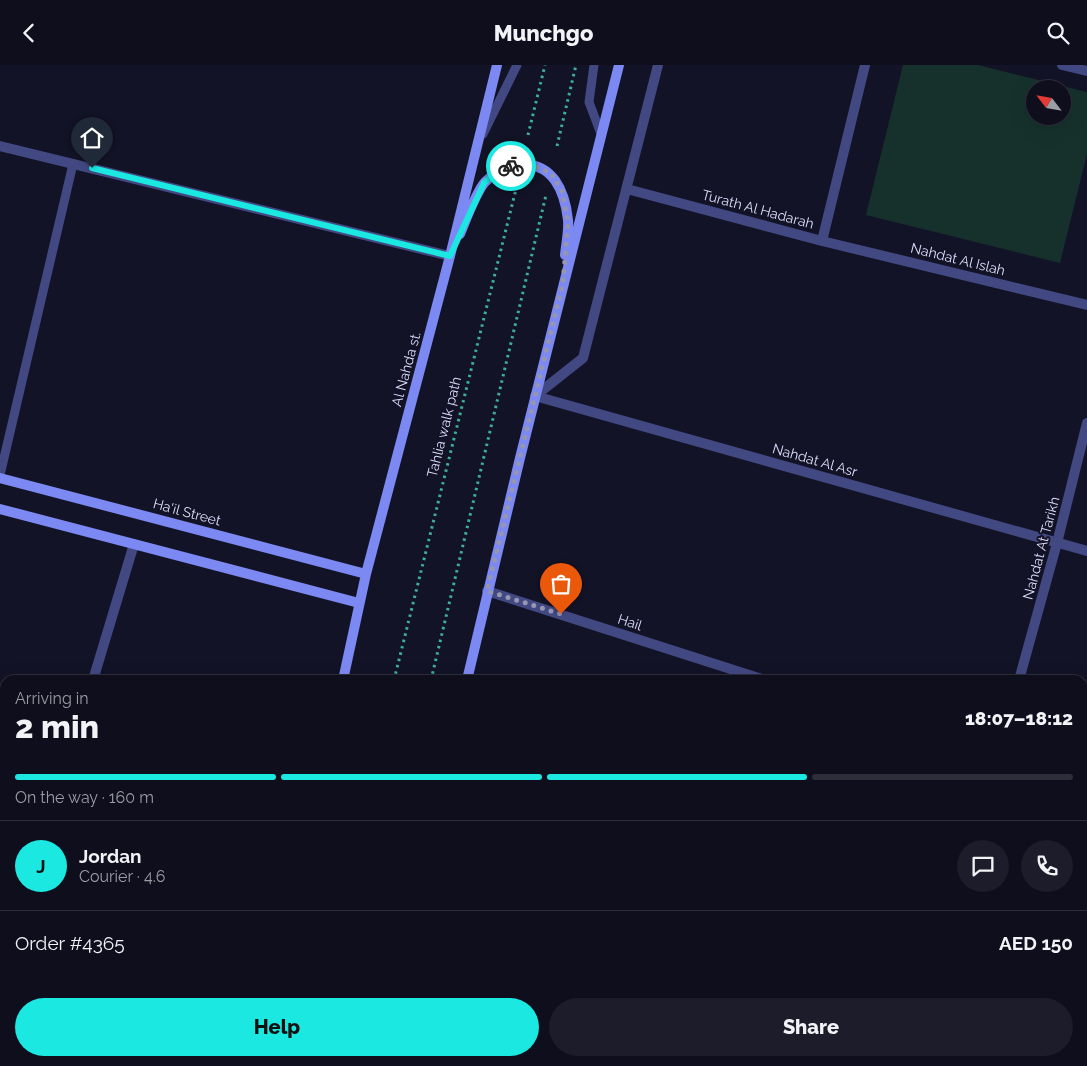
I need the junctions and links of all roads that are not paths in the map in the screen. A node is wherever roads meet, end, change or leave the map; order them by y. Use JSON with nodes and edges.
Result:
{"nodes":[{"id":1,"x":497,"y":65,"type":"edge"},
{"id":2,"x":517,"y":65,"type":"edge"},
{"id":3,"x":594,"y":65,"type":"edge"},
{"id":4,"x":619,"y":65,"type":"edge"},
{"id":5,"x":658,"y":65,"type":"edge"},
{"id":6,"x":865,"y":65,"type":"edge"},
{"id":7,"x":1062,"y":65,"type":"edge"},
{"id":8,"x":1087,"y":71,"type":"edge"},
{"id":9,"x":602,"y":134,"type":"junction"},
{"id":10,"x":478,"y":144,"type":"junction"},
{"id":11,"x":0,"y":146,"type":"edge"},
{"id":12,"x":74,"y":164,"type":"junction"},
{"id":13,"x":627,"y":189,"type":"junction"},
{"id":14,"x":822,"y":241,"type":"junction"},
{"id":15,"x":450,"y":256,"type":"junction"},
{"id":16,"x":563,"y":283,"type":"junction"},
{"id":17,"x":1087,"y":305,"type":"edge"},
{"id":18,"x":535,"y":396,"type":"junction"},
{"id":19,"x":1087,"y":423,"type":"edge"},
{"id":20,"x":0,"y":477,"type":"edge"},
{"id":21,"x":0,"y":509,"type":"edge"},
{"id":22,"x":1057,"y":543,"type":"junction"},
{"id":23,"x":134,"y":544,"type":"junction"},
{"id":24,"x":1087,"y":551,"type":"edge"},
{"id":25,"x":366,"y":574,"type":"junction"},
{"id":26,"x":487,"y":591,"type":"junction"},
{"id":27,"x":359,"y":603,"type":"junction"},
{"id":28,"x":95,"y":675,"type":"edge"},
{"id":29,"x":344,"y":675,"type":"edge"},
{"id":30,"x":468,"y":675,"type":"edge"},
{"id":31,"x":748,"y":675,"type":"edge"},
{"id":32,"x":1020,"y":675,"type":"edge"}],
"edges":[{"from":1,"to":10,"type":"street","name":"Al Nahda st."},
{"from":2,"to":10,"type":"lane"},
{"from":3,"to":9,"type":"lane"},
{"from":4,"to":9,"type":"street"},
{"from":5,"to":13,"type":"street"},
{"from":6,"to":14,"type":"street","name":"Turath Al Hadarah"},
{"from":7,"to":8,"type":"street"},
{"from":9,"to":16,"type":"street"},
{"from":10,"to":15,"type":"street","name":"Al Nahda st."},
{"from":11,"to":12,"type":"street"},
{"from":12,"to":15,"type":"street"},
{"from":12,"to":20,"type":"lane"},
{"from":13,"to":14,"type":"street","name":"Turath Al Hadarah"},
{"from":13,"to":18,"type":"street"},
{"from":14,"to":17,"type":"street","name":"Nahdat Al Islah"},
{"from":15,"to":16,"type":"street"},
{"from":15,"to":25,"type":"street","name":"Al Nahda st."},
{"from":16,"to":18,"type":"street"},
{"from":18,"to":22,"type":"street","name":"Nahdat Al Asr"},
{"from":18,"to":26,"type":"street"},
{"from":19,"to":22,"type":"street","name":"Nahdat At Tarikh"},
{"from":20,"to":25,"type":"street","name":"Ha'il Street"},
{"from":21,"to":23,"type":"street"},
{"from":22,"to":24,"type":"street","name":"Nahdat Al Asr"},
{"from":22,"to":32,"type":"street","name":"Nahdat At Tarikh"},
{"from":23,"to":27,"type":"street"},
{"from":23,"to":28,"type":"street"},
{"from":25,"to":27,"type":"street","name":"Al Nahda st."},
{"from":26,"to":30,"type":"street"},
{"from":26,"to":31,"type":"street","name":"Hail"},
{"from":27,"to":29,"type":"street","name":"Al Nahda st."}]}
